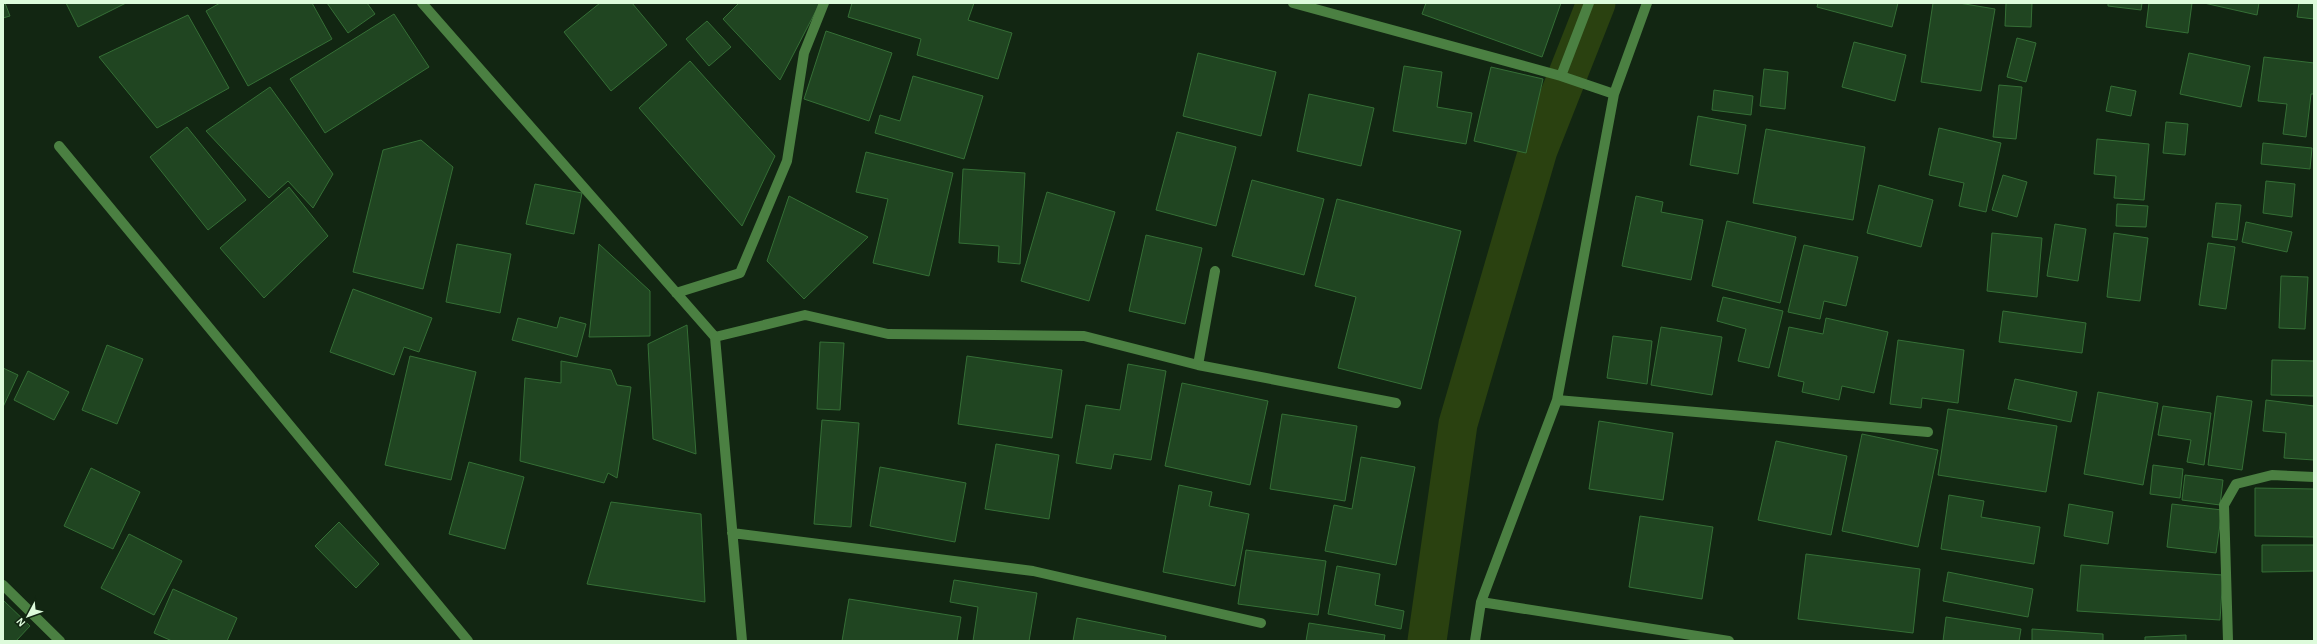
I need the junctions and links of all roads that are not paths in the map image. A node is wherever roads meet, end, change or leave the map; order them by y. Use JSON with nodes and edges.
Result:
{"nodes":[{"id":1,"x":422,"y":3,"type":"edge"},
{"id":2,"x":824,"y":3,"type":"edge"},
{"id":3,"x":1293,"y":3,"type":"edge"},
{"id":4,"x":1589,"y":3,"type":"edge"},
{"id":5,"x":1647,"y":3,"type":"edge"},
{"id":6,"x":1561,"y":76,"type":"junction"},
{"id":7,"x":1614,"y":94,"type":"junction"},
{"id":8,"x":59,"y":146,"type":"dead end"},
{"id":9,"x":1215,"y":271,"type":"dead end"},
{"id":10,"x":676,"y":293,"type":"junction"},
{"id":11,"x":715,"y":337,"type":"junction"},
{"id":12,"x":1198,"y":365,"type":"junction"},
{"id":13,"x":1556,"y":400,"type":"junction"},
{"id":14,"x":1396,"y":403,"type":"dead end"},
{"id":15,"x":1928,"y":432,"type":"dead end"},
{"id":16,"x":2314,"y":477,"type":"edge"},
{"id":17,"x":732,"y":533,"type":"junction"},
{"id":18,"x":3,"y":585,"type":"edge"},
{"id":19,"x":1481,"y":602,"type":"junction"},
{"id":20,"x":1261,"y":623,"type":"dead end"},
{"id":21,"x":60,"y":641,"type":"edge"},
{"id":22,"x":468,"y":641,"type":"edge"},
{"id":23,"x":742,"y":641,"type":"edge"},
{"id":24,"x":1475,"y":641,"type":"edge"},
{"id":25,"x":1729,"y":641,"type":"edge"},
{"id":26,"x":2228,"y":641,"type":"edge"}],
"edges":[{"from":1,"to":10,"type":"street"},
{"from":2,"to":10,"type":"street"},
{"from":3,"to":6,"type":"street"},
{"from":4,"to":6,"type":"street"},
{"from":5,"to":7,"type":"street"},
{"from":6,"to":7,"type":"street"},
{"from":7,"to":13,"type":"street"},
{"from":8,"to":22,"type":"street"},
{"from":9,"to":12,"type":"street"},
{"from":10,"to":11,"type":"street"},
{"from":11,"to":12,"type":"street"},
{"from":11,"to":17,"type":"street"},
{"from":12,"to":14,"type":"street"},
{"from":13,"to":15,"type":"street"},
{"from":13,"to":19,"type":"street"},
{"from":16,"to":26,"type":"street"},
{"from":17,"to":20,"type":"street"},
{"from":17,"to":23,"type":"street"},
{"from":18,"to":21,"type":"street"},
{"from":19,"to":24,"type":"street"},
{"from":19,"to":25,"type":"street"}]}
